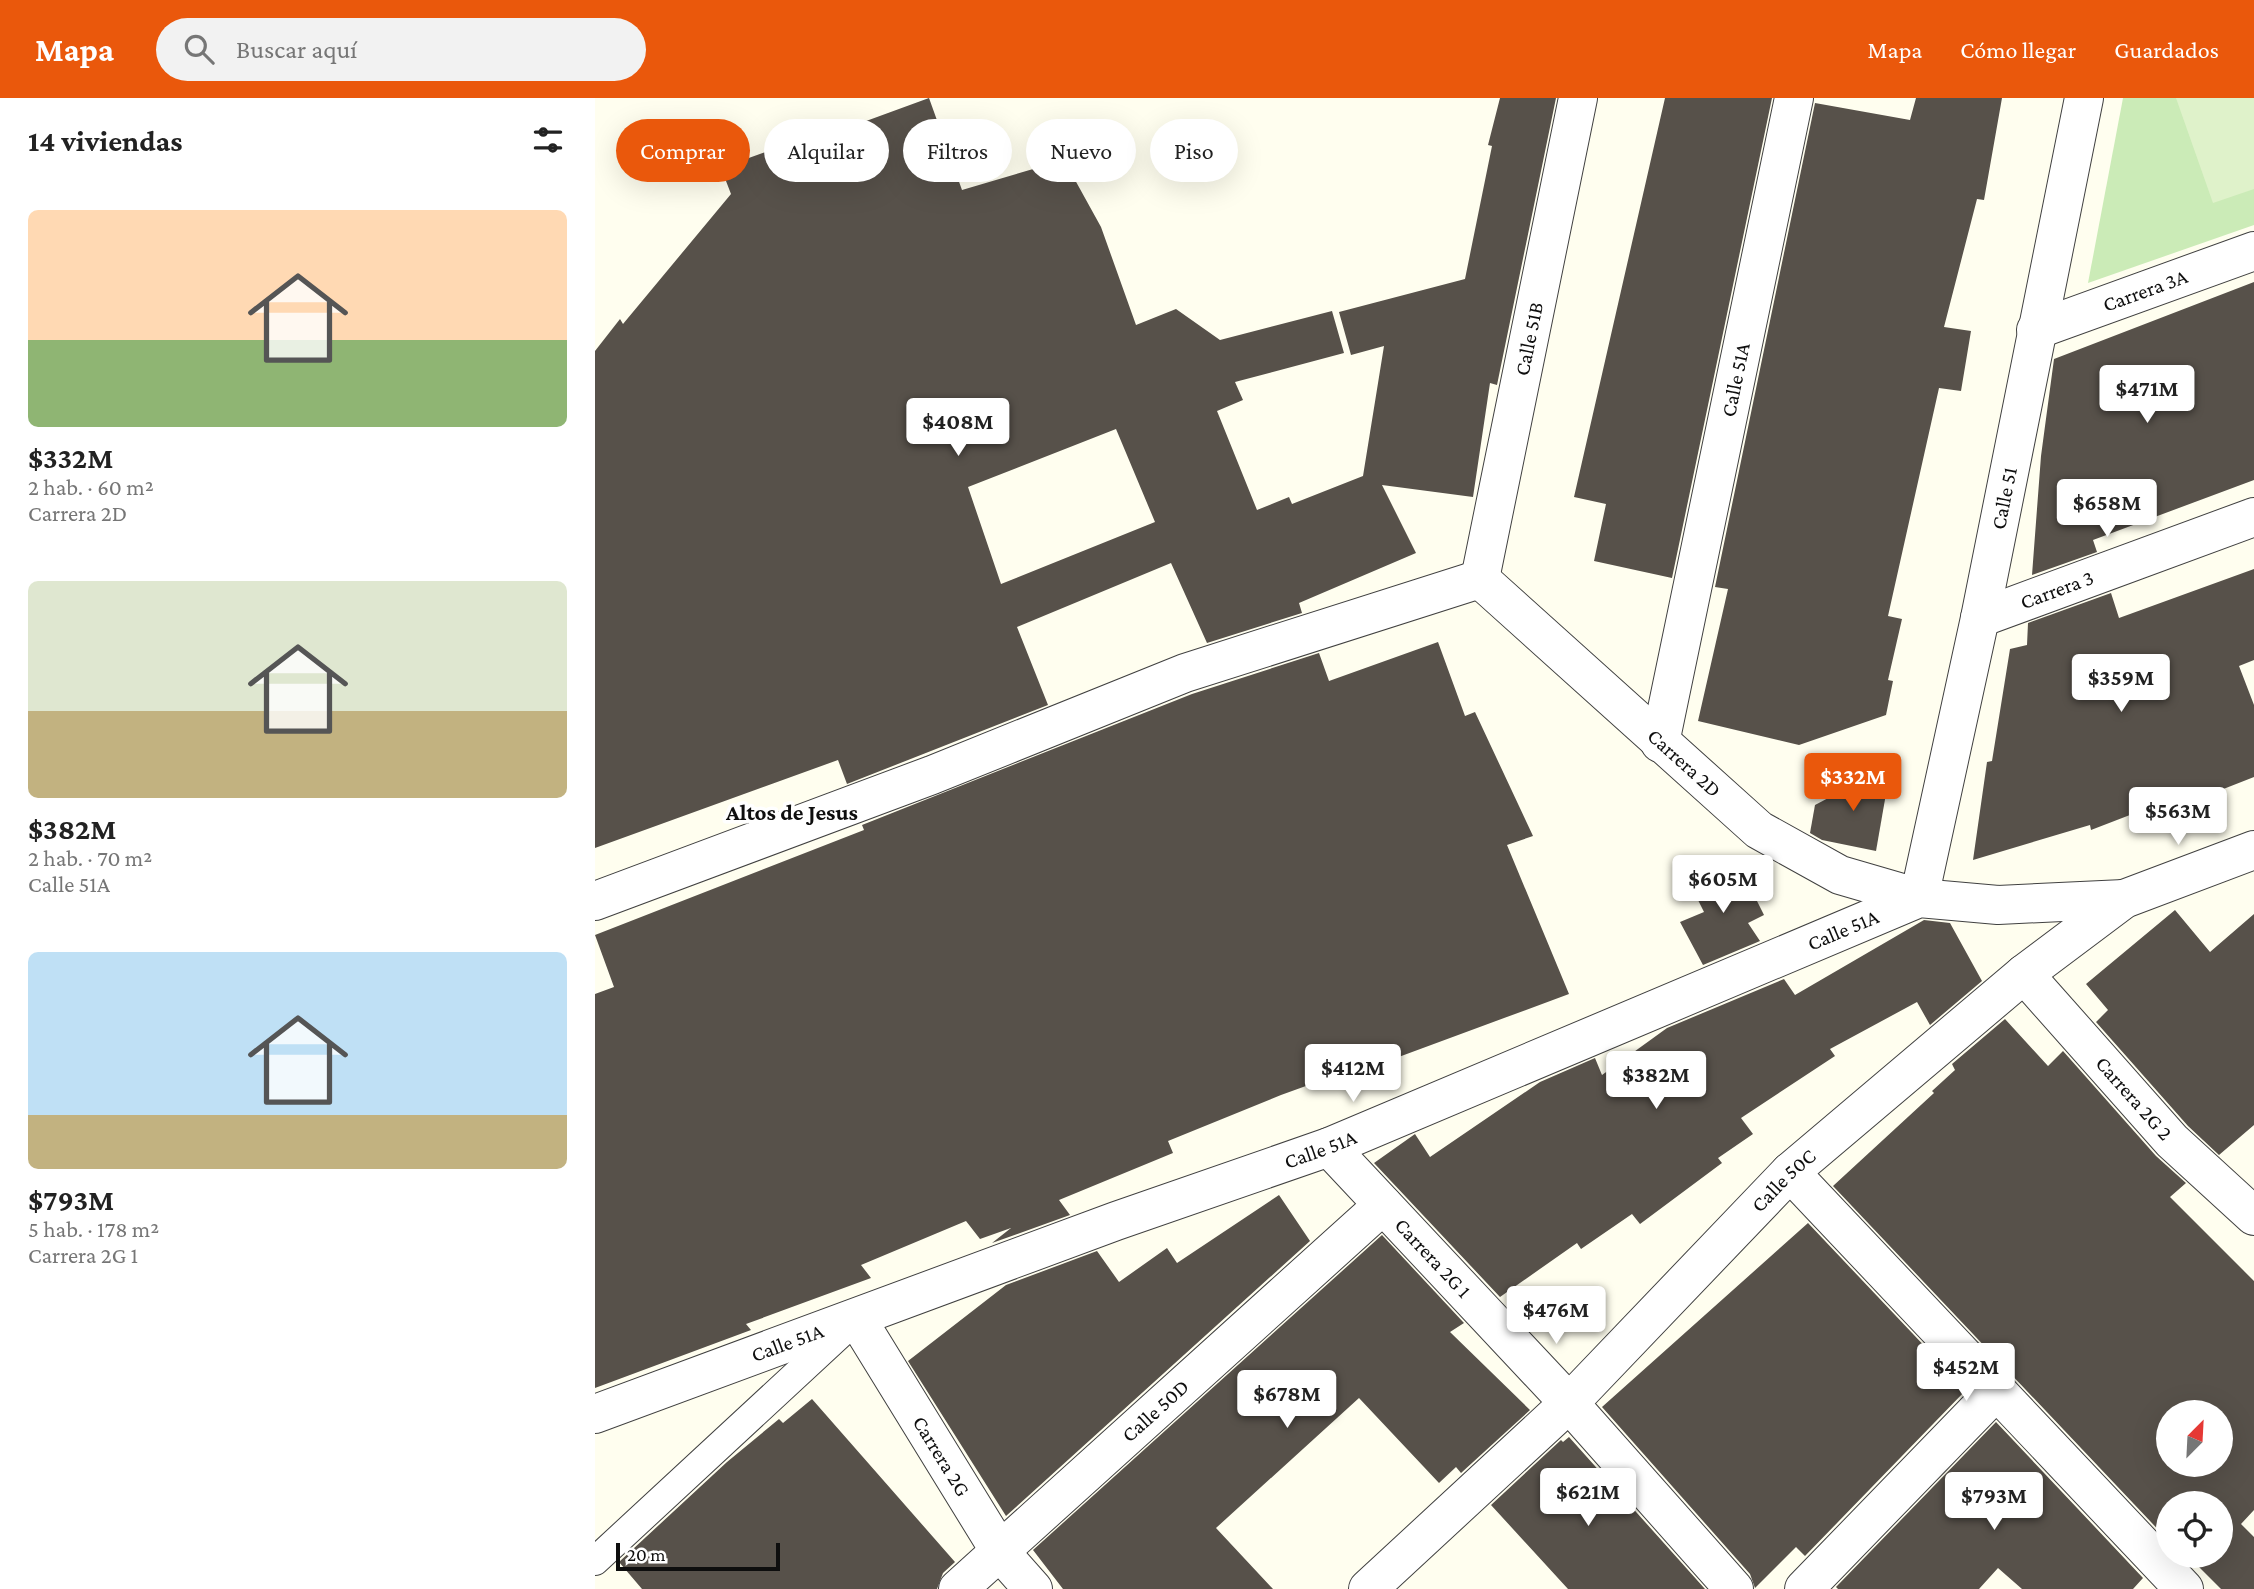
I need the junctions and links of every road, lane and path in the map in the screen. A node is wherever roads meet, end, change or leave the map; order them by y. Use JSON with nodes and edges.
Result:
{"nodes":[{"id":1,"x":1578,"y":98,"type":"edge"},
{"id":2,"x":1794,"y":98,"type":"edge"},
{"id":3,"x":2084,"y":98,"type":"edge"},
{"id":4,"x":2254,"y":251,"type":"edge"},
{"id":5,"x":2036,"y":330,"type":"junction"},
{"id":6,"x":2254,"y":517,"type":"edge"},
{"id":7,"x":1481,"y":579,"type":"junction"},
{"id":8,"x":1980,"y":618,"type":"junction"},
{"id":9,"x":1660,"y":743,"type":"junction"},
{"id":10,"x":2254,"y":850,"type":"edge"},
{"id":11,"x":1919,"y":898,"type":"junction"},
{"id":12,"x":2123,"y":899,"type":"junction"},
{"id":13,"x":595,"y":901,"type":"edge"},
{"id":14,"x":2024,"y":974,"type":"junction"},
{"id":15,"x":1329,"y":1147,"type":"junction"},
{"id":16,"x":1790,"y":1172,"type":"junction"},
{"id":17,"x":1383,"y":1205,"type":"junction"},
{"id":18,"x":2254,"y":1216,"type":"edge"},
{"id":19,"x":857,"y":1319,"type":"junction"},
{"id":20,"x":1996,"y":1391,"type":"junction"},
{"id":21,"x":1569,"y":1403,"type":"junction"},
{"id":22,"x":595,"y":1414,"type":"edge"},
{"id":23,"x":1001,"y":1553,"type":"junction"},
{"id":24,"x":595,"y":1562,"type":"edge"},
{"id":25,"x":2178,"y":1587,"type":"edge"},
{"id":26,"x":958,"y":1589,"type":"edge"},
{"id":27,"x":1033,"y":1589,"type":"edge"},
{"id":28,"x":1367,"y":1589,"type":"edge"},
{"id":29,"x":1734,"y":1589,"type":"edge"},
{"id":30,"x":1804,"y":1589,"type":"edge"}],
"edges":[{"from":1,"to":7,"type":"street","name":"Calle 51B"},
{"from":2,"to":9,"type":"street","name":"Calle 51A"},
{"from":3,"to":5,"type":"street","name":"Calle 51"},
{"from":4,"to":5,"type":"street","name":"Carrera 3A"},
{"from":5,"to":8,"type":"street","name":"Calle 51"},
{"from":6,"to":8,"type":"street","name":"Carrera 3"},
{"from":7,"to":9,"type":"street","name":"Carrera 2D"},
{"from":7,"to":13,"type":"street"},
{"from":8,"to":11,"type":"street","name":"Calle 51"},
{"from":9,"to":11,"type":"street","name":"Carrera 2D"},
{"from":10,"to":12,"type":"street","name":"Calle 50C"},
{"from":11,"to":12,"type":"street","name":"Calle 51A"},
{"from":11,"to":15,"type":"street","name":"Calle 51A"},
{"from":12,"to":14,"type":"street","name":"Calle 50C"},
{"from":14,"to":16,"type":"street","name":"Calle 50C"},
{"from":14,"to":18,"type":"street","name":"Carrera 2G 2"},
{"from":15,"to":17,"type":"street","name":"Carrera 2G 1"},
{"from":15,"to":19,"type":"street","name":"Calle 51A"},
{"from":16,"to":20,"type":"street"},
{"from":16,"to":21,"type":"street","name":"Calle 50C"},
{"from":17,"to":21,"type":"street","name":"Carrera 2G 1"},
{"from":17,"to":23,"type":"street","name":"Calle 50D"},
{"from":19,"to":22,"type":"street","name":"Calle 51A"},
{"from":19,"to":23,"type":"street","name":"Carrera 2G"},
{"from":19,"to":24,"type":"lane"},
{"from":20,"to":25,"type":"street"},
{"from":20,"to":30,"type":"street"},
{"from":21,"to":28,"type":"street","name":"Calle 50C"},
{"from":21,"to":29,"type":"street","name":"Carrera 2G 1"},
{"from":23,"to":26,"type":"street","name":"Calle 50D"},
{"from":23,"to":27,"type":"street","name":"Carrera 2G"}]}
